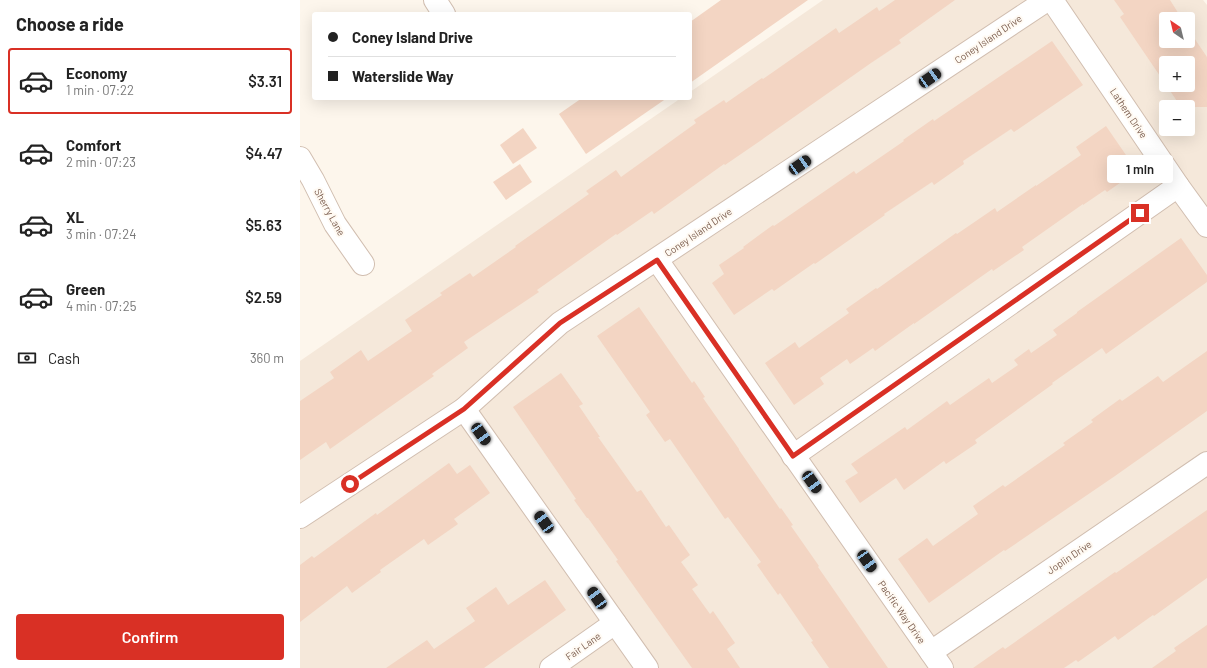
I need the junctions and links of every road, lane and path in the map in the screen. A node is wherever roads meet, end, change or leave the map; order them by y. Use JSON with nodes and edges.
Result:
{"nodes":[{"id":1,"x":435,"y":0,"type":"edge"},
{"id":2,"x":1047,"y":0,"type":"edge"},
{"id":3,"x":1052,"y":0,"type":"edge"},
{"id":4,"x":443,"y":12,"type":"edge"},
{"id":5,"x":300,"y":158,"type":"edge"},
{"id":6,"x":1178,"y":186,"type":"junction"},
{"id":7,"x":1207,"y":226,"type":"edge"},
{"id":8,"x":657,"y":260,"type":"junction"},
{"id":9,"x":363,"y":264,"type":"dead end"},
{"id":10,"x":464,"y":409,"type":"junction"},
{"id":11,"x":793,"y":456,"type":"junction"},
{"id":12,"x":1207,"y":463,"type":"edge"},
{"id":13,"x":300,"y":517,"type":"edge"},
{"id":14,"x":615,"y":623,"type":"junction"},
{"id":15,"x":936,"y":660,"type":"edge"},
{"id":16,"x":551,"y":668,"type":"edge"},
{"id":17,"x":647,"y":668,"type":"edge"}],
"edges":[{"from":1,"to":4,"type":"street"},
{"from":2,"to":8,"type":"street","name":"Coney Island Drive"},
{"from":3,"to":6,"type":"street","name":"Lathem Drive"},
{"from":5,"to":9,"type":"street","name":"Sherry Lane"},
{"from":6,"to":7,"type":"street","name":"Lathem Drive"},
{"from":6,"to":11,"type":"street"},
{"from":8,"to":10,"type":"street","name":"Coney Island Drive"},
{"from":8,"to":11,"type":"street","name":"Pacific Way Drive"},
{"from":10,"to":13,"type":"street","name":"Coney Island Drive"},
{"from":10,"to":14,"type":"street"},
{"from":11,"to":15,"type":"street","name":"Pacific Way Drive"},
{"from":12,"to":15,"type":"street","name":"Joplin Drive"},
{"from":14,"to":16,"type":"street","name":"Fair Lane"},
{"from":14,"to":17,"type":"street"}]}
